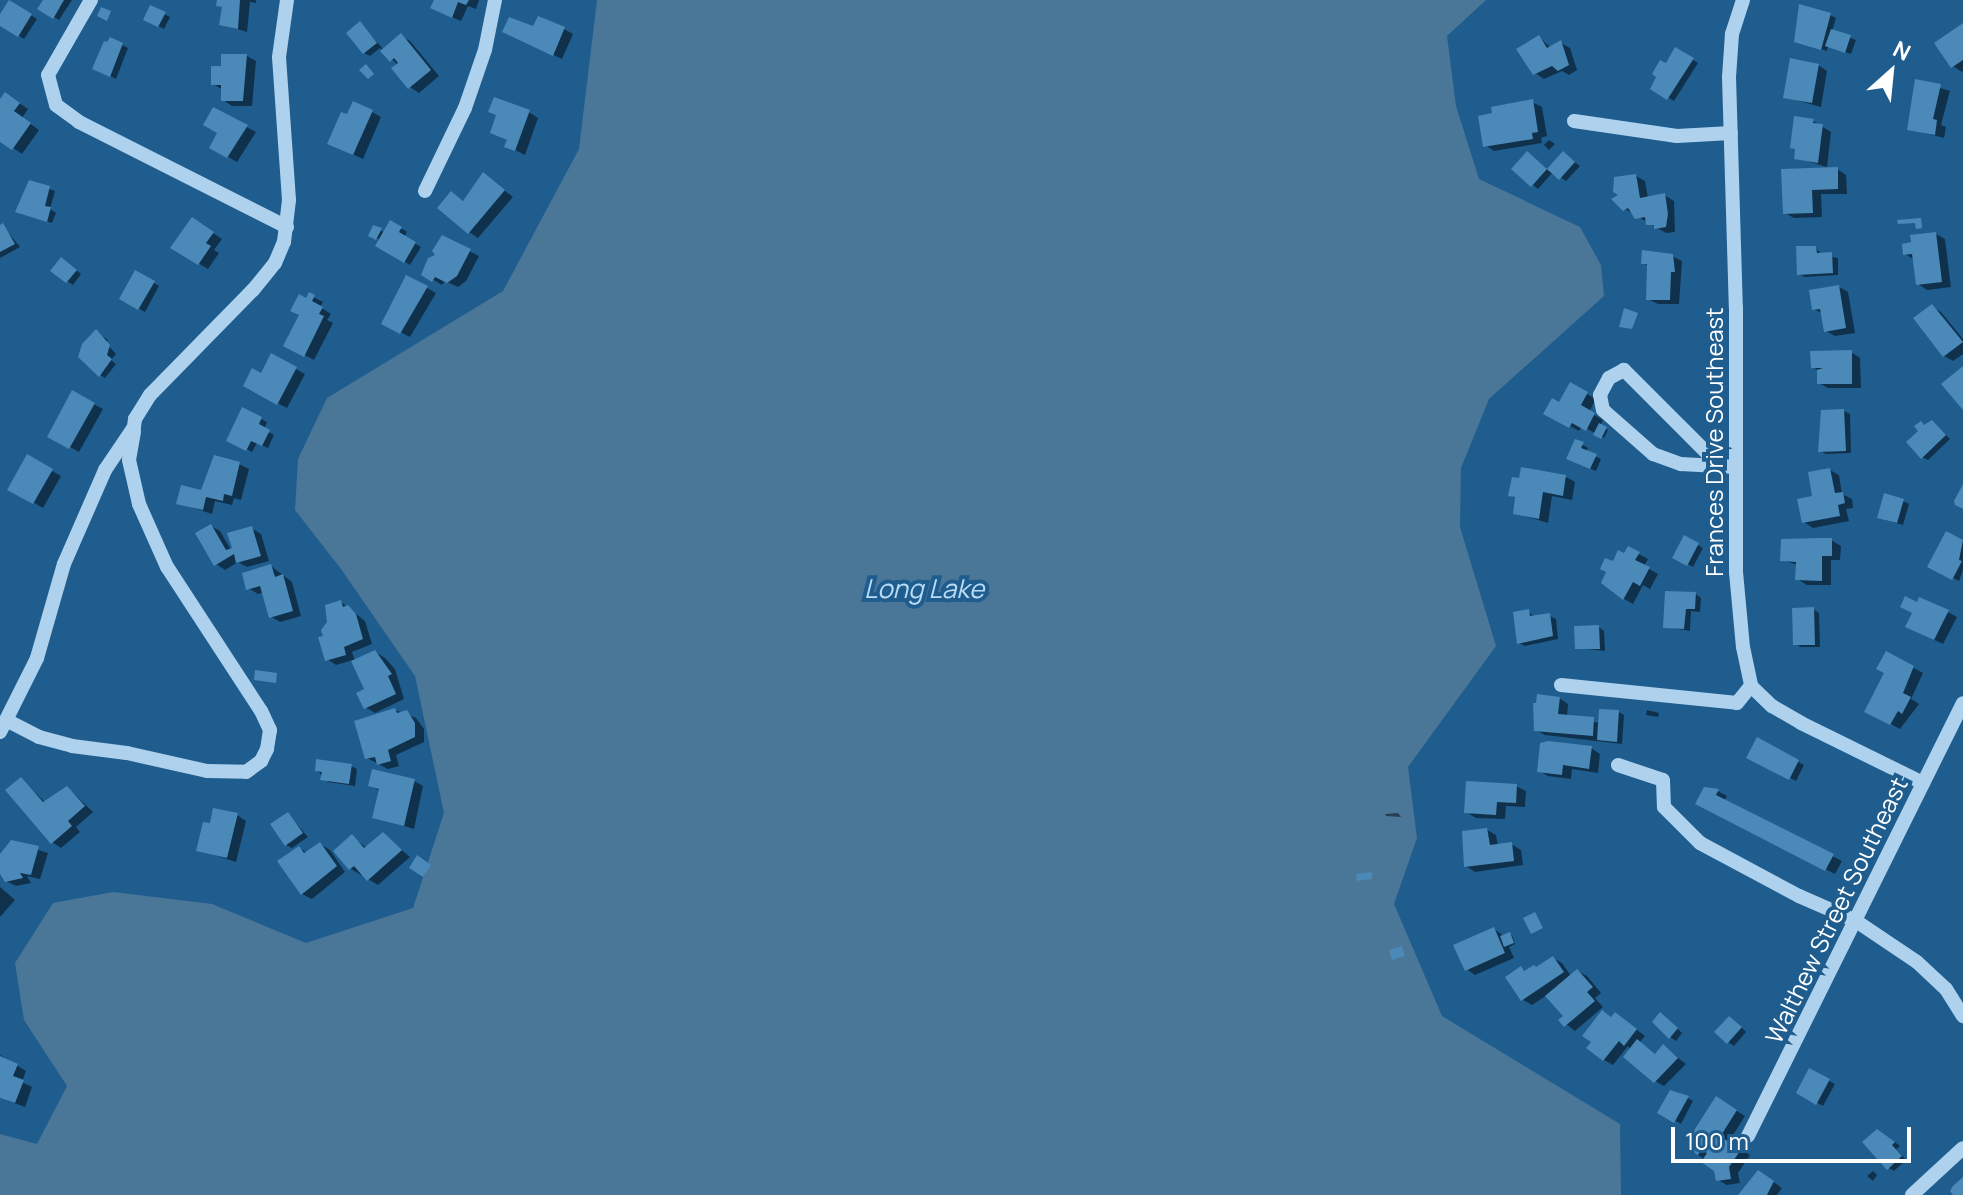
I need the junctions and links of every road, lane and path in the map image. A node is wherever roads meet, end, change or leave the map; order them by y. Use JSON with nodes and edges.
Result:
{"nodes":[{"id":1,"x":91,"y":0,"type":"edge"},
{"id":2,"x":287,"y":0,"type":"edge"},
{"id":3,"x":495,"y":0,"type":"edge"},
{"id":4,"x":1743,"y":0,"type":"edge"},
{"id":5,"x":1574,"y":121,"type":"dead end"},
{"id":6,"x":1731,"y":133,"type":"junction"},
{"id":7,"x":425,"y":191,"type":"dead end"},
{"id":8,"x":287,"y":227,"type":"junction"},
{"id":9,"x":134,"y":427,"type":"junction"},
{"id":10,"x":1717,"y":463,"type":"junction"},
{"id":11,"x":1736,"y":467,"type":"junction"},
{"id":12,"x":1561,"y":685,"type":"dead end"},
{"id":13,"x":1751,"y":686,"type":"junction"},
{"id":14,"x":1963,"y":703,"type":"edge"},
{"id":15,"x":4,"y":726,"type":"edge"},
{"id":16,"x":1618,"y":765,"type":"dead end"},
{"id":17,"x":1923,"y":783,"type":"junction"},
{"id":18,"x":1856,"y":921,"type":"junction"},
{"id":19,"x":1963,"y":1016,"type":"edge"},
{"id":20,"x":1748,"y":1136,"type":"dead end"},
{"id":21,"x":1963,"y":1148,"type":"edge"},
{"id":22,"x":1912,"y":1195,"type":"edge"}],
"edges":[{"from":1,"to":8,"type":"street"},
{"from":2,"to":8,"type":"street"},
{"from":3,"to":7,"type":"street"},
{"from":4,"to":6,"type":"street","name":"Frances Drive Southeast"},
{"from":5,"to":6,"type":"street"},
{"from":6,"to":11,"type":"street","name":"Frances Drive Southeast"},
{"from":8,"to":9,"type":"street"},
{"from":9,"to":15,"type":"street"},
{"from":9,"to":15,"type":"street"},
{"from":10,"to":10,"type":"street"},
{"from":10,"to":11,"type":"street"},
{"from":11,"to":13,"type":"street","name":"Frances Drive Southeast"},
{"from":12,"to":13,"type":"street"},
{"from":13,"to":17,"type":"street"},
{"from":14,"to":17,"type":"street","name":"Walthew Street Southeast"},
{"from":16,"to":18,"type":"street"},
{"from":17,"to":18,"type":"street","name":"Walthew Street Southeast"},
{"from":18,"to":19,"type":"street"},
{"from":18,"to":20,"type":"street","name":"Walthew Street Southeast"},
{"from":21,"to":22,"type":"street"}]}
